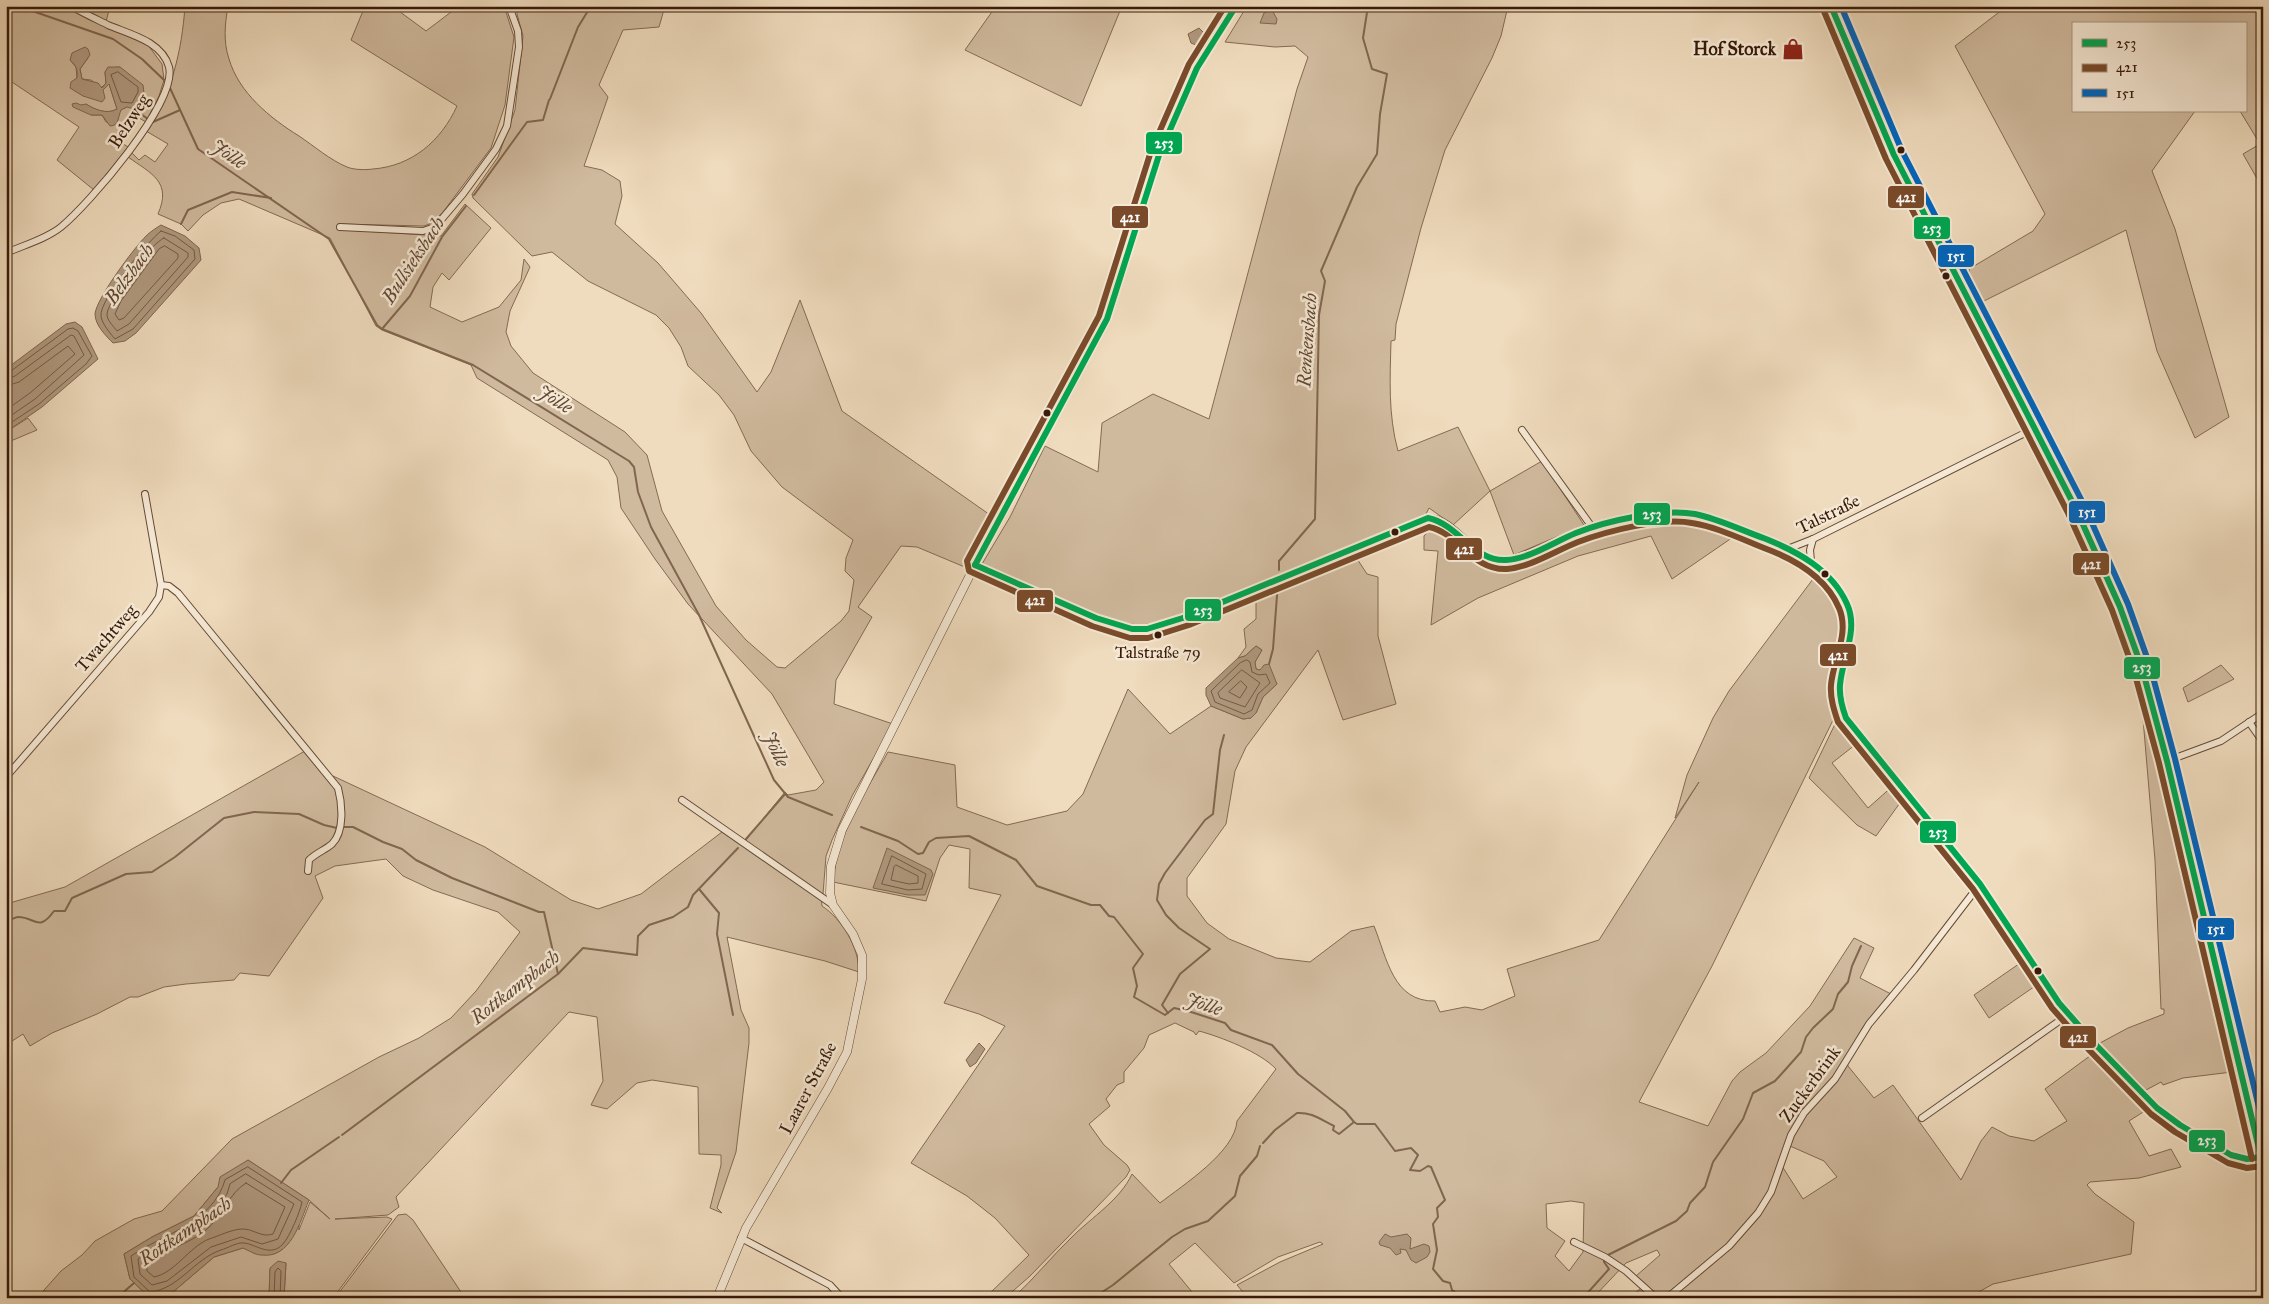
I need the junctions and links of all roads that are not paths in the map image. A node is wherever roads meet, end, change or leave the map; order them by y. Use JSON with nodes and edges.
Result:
{"nodes":[{"id":1,"x":71,"y":6,"type":"edge"},
{"id":2,"x":509,"y":6,"type":"edge"},
{"id":3,"x":1236,"y":6,"type":"edge"},
{"id":4,"x":1831,"y":6,"type":"edge"},
{"id":5,"x":340,"y":227,"type":"dead end"},
{"id":6,"x":6,"y":253,"type":"edge"},
{"id":7,"x":2035,"y":428,"type":"junction"},
{"id":8,"x":1522,"y":430,"type":"dead end"},
{"id":9,"x":145,"y":494,"type":"dead end"},
{"id":10,"x":1592,"y":527,"type":"junction"},
{"id":11,"x":1813,"y":539,"type":"junction"},
{"id":12,"x":1790,"y":548,"type":"junction"},
{"id":13,"x":1811,"y":561,"type":"junction"},
{"id":14,"x":975,"y":565,"type":"junction"},
{"id":15,"x":161,"y":585,"type":"junction"},
{"id":16,"x":2263,"y":713,"type":"edge"},
{"id":17,"x":2249,"y":722,"type":"junction"},
{"id":18,"x":2263,"y":742,"type":"edge"},
{"id":19,"x":2167,"y":761,"type":"junction"},
{"id":20,"x":6,"y":777,"type":"edge"},
{"id":21,"x":682,"y":800,"type":"dead end"},
{"id":22,"x":308,"y":871,"type":"dead end"},
{"id":23,"x":1980,"y":884,"type":"junction"},
{"id":24,"x":833,"y":905,"type":"junction"},
{"id":25,"x":2069,"y":1014,"type":"junction"},
{"id":26,"x":2263,"y":1078,"type":"edge"},
{"id":27,"x":2244,"y":1084,"type":"junction"},
{"id":28,"x":1922,"y":1118,"type":"dead end"},
{"id":29,"x":2262,"y":1160,"type":"edge"},
{"id":30,"x":741,"y":1238,"type":"junction"},
{"id":31,"x":1574,"y":1242,"type":"dead end"},
{"id":32,"x":717,"y":1298,"type":"edge"},
{"id":33,"x":842,"y":1298,"type":"edge"},
{"id":34,"x":1656,"y":1298,"type":"edge"},
{"id":35,"x":1667,"y":1298,"type":"edge"}],
"edges":[{"from":1,"to":6,"type":"street","name":"Belzweg"},
{"from":2,"to":5,"type":"street"},
{"from":3,"to":14,"type":"street","name":"Laarer Straße"},
{"from":4,"to":7,"type":"main road"},
{"from":7,"to":11,"type":"street","name":"Talstraße"},
{"from":7,"to":19,"type":"main road"},
{"from":8,"to":10,"type":"street"},
{"from":9,"to":15,"type":"street"},
{"from":10,"to":12,"type":"street","name":"Talstraße"},
{"from":10,"to":14,"type":"street","name":"Talstraße"},
{"from":11,"to":12,"type":"street","name":"Talstraße"},
{"from":11,"to":13,"type":"street"},
{"from":12,"to":13,"type":"street"},
{"from":13,"to":23,"type":"street"},
{"from":14,"to":24,"type":"street","name":"Laarer Straße"},
{"from":15,"to":20,"type":"street","name":"Twachtweg"},
{"from":15,"to":22,"type":"street"},
{"from":16,"to":17,"type":"street"},
{"from":17,"to":18,"type":"street"},
{"from":17,"to":19,"type":"street"},
{"from":19,"to":27,"type":"main road"},
{"from":21,"to":24,"type":"street"},
{"from":23,"to":25,"type":"street"},
{"from":23,"to":35,"type":"street","name":"Zuckerbrink"},
{"from":24,"to":30,"type":"street","name":"Laarer Straße"},
{"from":25,"to":28,"type":"street"},
{"from":25,"to":29,"type":"street"},
{"from":26,"to":27,"type":"street"},
{"from":27,"to":29,"type":"main road"},
{"from":30,"to":32,"type":"street","name":"Laarer Straße"},
{"from":30,"to":33,"type":"street"},
{"from":31,"to":34,"type":"street"}]}
